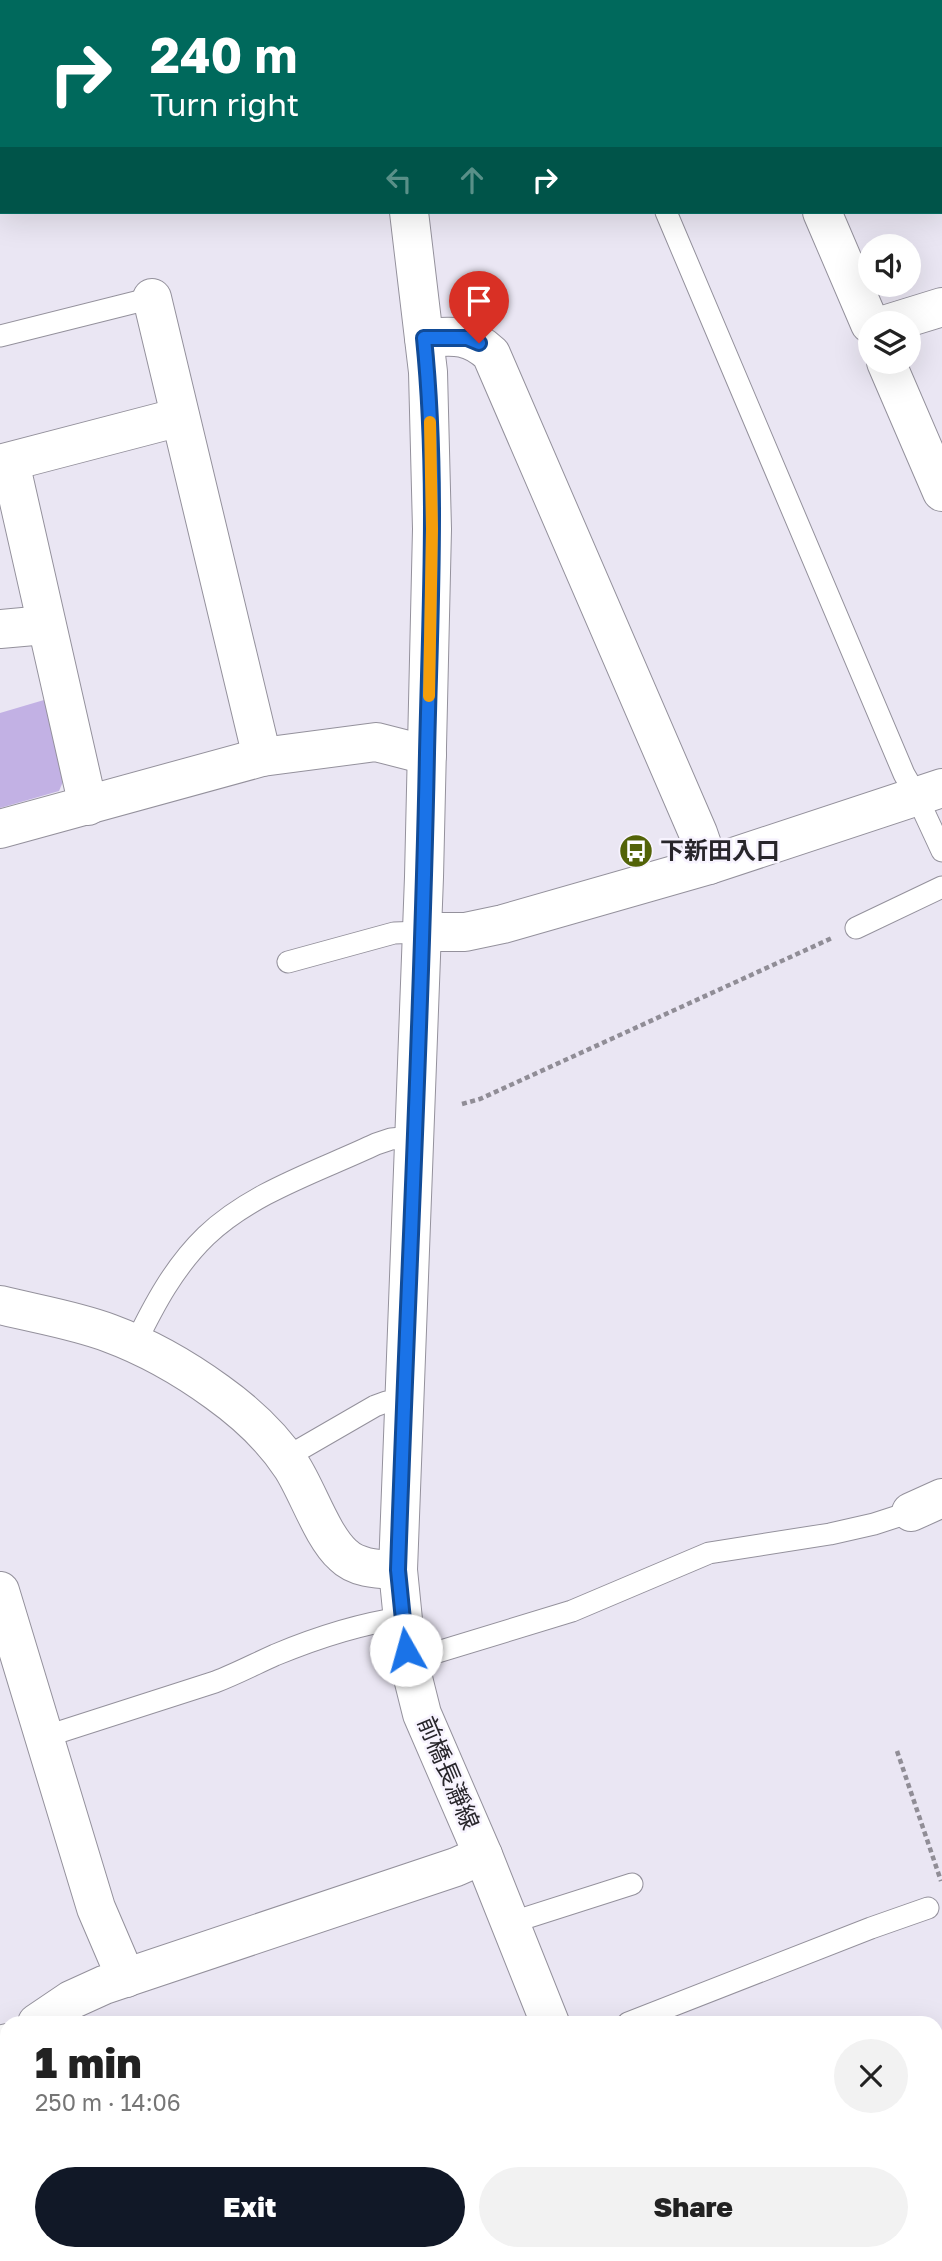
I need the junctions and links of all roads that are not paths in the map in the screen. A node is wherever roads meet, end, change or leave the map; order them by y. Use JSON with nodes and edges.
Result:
{"nodes":[{"id":1,"x":409,"y":214,"type":"edge"},
{"id":2,"x":667,"y":214,"type":"edge"},
{"id":3,"x":823,"y":214,"type":"edge"},
{"id":4,"x":152,"y":298,"type":"joint"},
{"id":5,"x":942,"y":307,"type":"edge"},
{"id":6,"x":864,"y":311,"type":"edge"},
{"id":7,"x":921,"y":313,"type":"edge"},
{"id":8,"x":0,"y":336,"type":"edge"},
{"id":9,"x":424,"y":338,"type":"junction"},
{"id":10,"x":891,"y":374,"type":"edge"},
{"id":11,"x":180,"y":417,"type":"junction"},
{"id":12,"x":5,"y":463,"type":"edge"},
{"id":13,"x":942,"y":492,"type":"edge"},
{"id":14,"x":45,"y":625,"type":"junction"},
{"id":15,"x":0,"y":629,"type":"edge"},
{"id":16,"x":427,"y":755,"type":"junction"},
{"id":17,"x":262,"y":757,"type":"junction"},
{"id":18,"x":929,"y":792,"type":"edge"},
{"id":19,"x":88,"y":806,"type":"junction"},
{"id":20,"x":0,"y":829,"type":"edge"},
{"id":21,"x":942,"y":851,"type":"edge"},
{"id":22,"x":709,"y":865,"type":"junction"},
{"id":23,"x":942,"y":887,"type":"edge"},
{"id":24,"x":856,"y":928,"type":"road end"},
{"id":25,"x":422,"y":932,"type":"junction"},
{"id":26,"x":288,"y":962,"type":"dead end"},
{"id":27,"x":414,"y":1137,"type":"junction"},
{"id":28,"x":0,"y":1305,"type":"edge"},
{"id":29,"x":135,"y":1344,"type":"junction"},
{"id":30,"x":404,"y":1403,"type":"junction"},
{"id":31,"x":285,"y":1458,"type":"junction"},
{"id":32,"x":927,"y":1505,"type":"edge"},
{"id":33,"x":398,"y":1570,"type":"junction"},
{"id":34,"x":0,"y":1591,"type":"edge"},
{"id":35,"x":402,"y":1618,"type":"junction"},
{"id":36,"x":408,"y":1661,"type":"junction"},
{"id":37,"x":44,"y":1737,"type":"junction"},
{"id":38,"x":483,"y":1856,"type":"junction"},
{"id":39,"x":632,"y":1884,"type":"dead end"},
{"id":40,"x":928,"y":1908,"type":"dead end"},
{"id":41,"x":510,"y":1923,"type":"junction"},
{"id":42,"x":126,"y":1978,"type":"junction"},
{"id":43,"x":48,"y":2016,"type":"edge"},
{"id":44,"x":547,"y":2016,"type":"edge"},
{"id":45,"x":646,"y":2016,"type":"edge"}],
"edges":[{"from":1,"to":9,"type":"street","name":"前橋長瀞線"},
{"from":2,"to":18,"type":"lane"},
{"from":3,"to":6,"type":"street"},
{"from":4,"to":8,"type":"lane"},
{"from":4,"to":11,"type":"street"},
{"from":5,"to":7,"type":"street"},
{"from":9,"to":16,"type":"street","name":"前橋長瀞線"},
{"from":9,"to":22,"type":"street"},
{"from":10,"to":13,"type":"street"},
{"from":11,"to":12,"type":"street"},
{"from":11,"to":17,"type":"street"},
{"from":12,"to":14,"type":"street"},
{"from":14,"to":15,"type":"street"},
{"from":14,"to":19,"type":"street"},
{"from":16,"to":17,"type":"street"},
{"from":16,"to":25,"type":"street","name":"前橋長瀞線"},
{"from":17,"to":19,"type":"street"},
{"from":18,"to":21,"type":"lane"},
{"from":18,"to":22,"type":"street"},
{"from":19,"to":20,"type":"street"},
{"from":22,"to":25,"type":"street"},
{"from":23,"to":24,"type":"lane"},
{"from":25,"to":26,"type":"lane"},
{"from":25,"to":27,"type":"street","name":"前橋長瀞線"},
{"from":27,"to":29,"type":"lane"},
{"from":27,"to":30,"type":"street","name":"前橋長瀞線"},
{"from":28,"to":29,"type":"street"},
{"from":29,"to":31,"type":"street"},
{"from":30,"to":31,"type":"lane"},
{"from":30,"to":33,"type":"street","name":"前橋長瀞線"},
{"from":31,"to":33,"type":"street"},
{"from":32,"to":36,"type":"lane"},
{"from":33,"to":35,"type":"street","name":"前橋長瀞線"},
{"from":34,"to":37,"type":"street"},
{"from":35,"to":36,"type":"street","name":"前橋長瀞線"},
{"from":35,"to":37,"type":"lane"},
{"from":36,"to":38,"type":"street","name":"前橋長瀞線"},
{"from":37,"to":42,"type":"street"},
{"from":38,"to":41,"type":"street","name":"前橋長瀞線"},
{"from":38,"to":42,"type":"street"},
{"from":39,"to":41,"type":"lane"},
{"from":40,"to":45,"type":"lane"},
{"from":41,"to":44,"type":"street","name":"前橋長瀞線"},
{"from":42,"to":43,"type":"street"}]}
